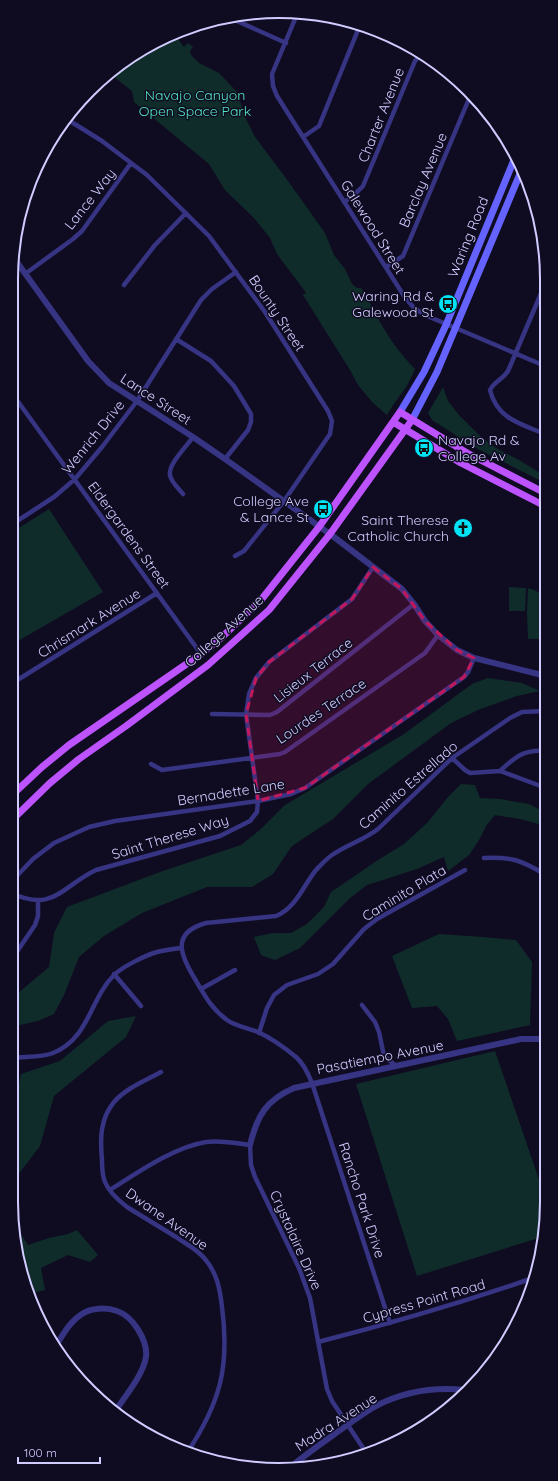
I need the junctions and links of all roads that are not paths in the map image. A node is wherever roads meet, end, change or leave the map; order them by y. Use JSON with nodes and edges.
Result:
{"nodes":[{"id":1,"x":295,"y":19,"type":"edge"},
{"id":2,"x":238,"y":21,"type":"edge"},
{"id":3,"x":358,"y":30,"type":"edge"},
{"id":4,"x":286,"y":43,"type":"junction"},
{"id":5,"x":418,"y":58,"type":"edge"},
{"id":6,"x":469,"y":100,"type":"edge"},
{"id":7,"x":71,"y":122,"type":"edge"},
{"id":8,"x":303,"y":137,"type":"junction"},
{"id":9,"x":131,"y":163,"type":"junction"},
{"id":10,"x":513,"y":163,"type":"edge"},
{"id":11,"x":519,"y":177,"type":"edge"},
{"id":12,"x":344,"y":202,"type":"junction"},
{"id":13,"x":186,"y":213,"type":"junction"},
{"id":14,"x":19,"y":265,"type":"edge"},
{"id":15,"x":386,"y":267,"type":"junction"},
{"id":16,"x":236,"y":272,"type":"junction"},
{"id":17,"x":25,"y":274,"type":"junction"},
{"id":18,"x":124,"y":284,"type":"dead end"},
{"id":19,"x":540,"y":296,"type":"edge"},
{"id":20,"x":446,"y":325,"type":"junction"},
{"id":21,"x":455,"y":329,"type":"junction"},
{"id":22,"x":176,"y":339,"type":"junction"},
{"id":23,"x":516,"y":353,"type":"junction"},
{"id":24,"x":540,"y":364,"type":"edge"},
{"id":25,"x":137,"y":401,"type":"junction"},
{"id":26,"x":18,"y":402,"type":"edge"},
{"id":27,"x":400,"y":412,"type":"junction"},
{"id":28,"x":412,"y":420,"type":"junction"},
{"id":29,"x":394,"y":422,"type":"junction"},
{"id":30,"x":406,"y":430,"type":"junction"},
{"id":31,"x":540,"y":432,"type":"edge"},
{"id":32,"x":193,"y":437,"type":"junction"},
{"id":33,"x":225,"y":459,"type":"junction"},
{"id":34,"x":75,"y":479,"type":"junction"},
{"id":35,"x":540,"y":490,"type":"edge"},
{"id":36,"x":183,"y":494,"type":"dead end"},
{"id":37,"x":284,"y":501,"type":"junction"},
{"id":38,"x":540,"y":503,"type":"edge"},
{"id":39,"x":18,"y":520,"type":"edge"},
{"id":40,"x":319,"y":527,"type":"junction"},
{"id":41,"x":330,"y":534,"type":"junction"},
{"id":42,"x":235,"y":556,"type":"dead end"},
{"id":43,"x":373,"y":567,"type":"junction"},
{"id":44,"x":157,"y":593,"type":"junction"},
{"id":45,"x":414,"y":604,"type":"junction"},
{"id":46,"x":438,"y":635,"type":"junction"},
{"id":47,"x":201,"y":654,"type":"junction"},
{"id":48,"x":474,"y":658,"type":"junction"},
{"id":49,"x":540,"y":674,"type":"edge"},
{"id":50,"x":18,"y":680,"type":"edge"},
{"id":51,"x":540,"y":711,"type":"edge"},
{"id":52,"x":212,"y":714,"type":"dead end"},
{"id":53,"x":246,"y":714,"type":"junction"},
{"id":54,"x":540,"y":750,"type":"edge"},
{"id":55,"x":252,"y":757,"type":"junction"},
{"id":56,"x":452,"y":758,"type":"junction"},
{"id":57,"x":151,"y":764,"type":"dead end"},
{"id":58,"x":500,"y":771,"type":"junction"},
{"id":59,"x":540,"y":786,"type":"edge"},
{"id":60,"x":18,"y":789,"type":"edge"},
{"id":61,"x":258,"y":801,"type":"junction"},
{"id":62,"x":18,"y":814,"type":"edge"},
{"id":63,"x":484,"y":858,"type":"dead end"},
{"id":64,"x":465,"y":870,"type":"dead end"},
{"id":65,"x":540,"y":871,"type":"edge"},
{"id":66,"x":18,"y":875,"type":"edge"},
{"id":67,"x":18,"y":896,"type":"edge"},
{"id":68,"x":38,"y":901,"type":"junction"},
{"id":69,"x":181,"y":948,"type":"junction"},
{"id":70,"x":18,"y":950,"type":"edge"},
{"id":71,"x":235,"y":970,"type":"dead end"},
{"id":72,"x":114,"y":974,"type":"junction"},
{"id":73,"x":201,"y":989,"type":"junction"},
{"id":74,"x":362,"y":1005,"type":"dead end"},
{"id":75,"x":141,"y":1006,"type":"dead end"},
{"id":76,"x":259,"y":1033,"type":"junction"},
{"id":77,"x":540,"y":1039,"type":"edge"},
{"id":78,"x":18,"y":1058,"type":"edge"},
{"id":79,"x":396,"y":1066,"type":"junction"},
{"id":80,"x":161,"y":1072,"type":"dead end"},
{"id":81,"x":312,"y":1083,"type":"junction"},
{"id":82,"x":250,"y":1144,"type":"junction"},
{"id":83,"x":110,"y":1190,"type":"junction"},
{"id":84,"x":528,"y":1280,"type":"edge"},
{"id":85,"x":390,"y":1323,"type":"junction"},
{"id":86,"x":59,"y":1342,"type":"edge"},
{"id":87,"x":318,"y":1342,"type":"junction"},
{"id":88,"x":461,"y":1390,"type":"edge"},
{"id":89,"x":118,"y":1407,"type":"edge"},
{"id":90,"x":347,"y":1425,"type":"junction"},
{"id":91,"x":191,"y":1447,"type":"edge"},
{"id":92,"x":363,"y":1449,"type":"edge"},
{"id":93,"x":297,"y":1462,"type":"edge"}],
"edges":[{"from":1,"to":4,"type":"street","name":"Galewood Street"},
{"from":2,"to":4,"type":"street"},
{"from":3,"to":8,"type":"street"},
{"from":4,"to":8,"type":"street","name":"Galewood Street"},
{"from":5,"to":12,"type":"street","name":"Charter Avenue"},
{"from":6,"to":15,"type":"street","name":"Barclay Avenue"},
{"from":7,"to":9,"type":"street","name":"Bounty Street"},
{"from":8,"to":12,"type":"street","name":"Galewood Street"},
{"from":9,"to":13,"type":"street","name":"Bounty Street"},
{"from":9,"to":17,"type":"street","name":"Lance Way"},
{"from":10,"to":20,"type":"main road","name":"Waring Road"},
{"from":11,"to":21,"type":"main road","name":"Waring Road"},
{"from":12,"to":15,"type":"street","name":"Galewood Street"},
{"from":13,"to":16,"type":"street","name":"Bounty Street"},
{"from":13,"to":18,"type":"street"},
{"from":14,"to":17,"type":"street","name":"Lance Street"},
{"from":15,"to":20,"type":"street","name":"Galewood Street"},
{"from":16,"to":22,"type":"street","name":"Wenrich Drive"},
{"from":16,"to":37,"type":"street","name":"Bounty Street"},
{"from":17,"to":25,"type":"street","name":"Lance Street"},
{"from":19,"to":23,"type":"street"},
{"from":20,"to":21,"type":"street","name":"Galewood Street"},
{"from":20,"to":27,"type":"main road","name":"Waring Road"},
{"from":21,"to":23,"type":"street","name":"Galewood Street"},
{"from":21,"to":28,"type":"main road","name":"Waring Road"},
{"from":22,"to":25,"type":"street","name":"Wenrich Drive"},
{"from":22,"to":33,"type":"street"},
{"from":23,"to":24,"type":"street","name":"Galewood Street"},
{"from":23,"to":31,"type":"street"},
{"from":25,"to":32,"type":"street","name":"Lance Street"},
{"from":25,"to":34,"type":"street","name":"Wenrich Drive"},
{"from":26,"to":34,"type":"street","name":"Eldergardens Street"},
{"from":27,"to":28,"type":"main road"},
{"from":27,"to":29,"type":"main road","name":"College Avenue"},
{"from":28,"to":30,"type":"main road","name":"College Avenue"},
{"from":28,"to":35,"type":"main road"},
{"from":29,"to":30,"type":"main road"},
{"from":29,"to":40,"type":"main road","name":"College Avenue"},
{"from":30,"to":38,"type":"main road"},
{"from":30,"to":41,"type":"main road","name":"College Avenue"},
{"from":32,"to":33,"type":"street","name":"Lance Street"},
{"from":32,"to":36,"type":"street"},
{"from":33,"to":37,"type":"street","name":"Lance Street"},
{"from":34,"to":39,"type":"street","name":"Wenrich Drive"},
{"from":34,"to":44,"type":"street","name":"Eldergardens Street"},
{"from":37,"to":40,"type":"street","name":"Lance Street"},
{"from":37,"to":42,"type":"street","name":"Bounty Street"},
{"from":40,"to":41,"type":"street","name":"Lance Street"},
{"from":40,"to":47,"type":"main road","name":"College Avenue"},
{"from":41,"to":43,"type":"street","name":"Lance Street"},
{"from":41,"to":62,"type":"main road","name":"College Avenue"},
{"from":43,"to":45,"type":"street","name":"Lance Street"},
{"from":43,"to":53,"type":"street","name":"Saint Therese Way"},
{"from":44,"to":47,"type":"street","name":"Eldergardens Street"},
{"from":44,"to":50,"type":"street","name":"Chrismark Avenue"},
{"from":45,"to":46,"type":"street","name":"Lance Street"},
{"from":45,"to":53,"type":"street","name":"Lisieux Terrace"},
{"from":46,"to":48,"type":"street","name":"Lance Street"},
{"from":46,"to":55,"type":"street","name":"Lourdes Terrace"},
{"from":47,"to":60,"type":"main road","name":"College Avenue"},
{"from":48,"to":49,"type":"street","name":"Lance Street"},
{"from":48,"to":61,"type":"street","name":"Bernadette Lane"},
{"from":51,"to":56,"type":"street","name":"Caminito Estrellado"},
{"from":52,"to":53,"type":"street","name":"Lisieux Terrace"},
{"from":53,"to":55,"type":"street","name":"Saint Therese Way"},
{"from":54,"to":58,"type":"street"},
{"from":55,"to":57,"type":"street","name":"Lourdes Terrace"},
{"from":55,"to":61,"type":"street","name":"Saint Therese Way"},
{"from":56,"to":58,"type":"street"},
{"from":56,"to":69,"type":"street","name":"Caminito Estrellado"},
{"from":58,"to":59,"type":"street"},
{"from":61,"to":66,"type":"street","name":"Bernadette Lane"},
{"from":61,"to":68,"type":"street","name":"Saint Therese Way"},
{"from":63,"to":65,"type":"street"},
{"from":64,"to":76,"type":"street","name":"Caminito Plata"},
{"from":67,"to":68,"type":"street","name":"Saint Therese Way"},
{"from":68,"to":70,"type":"street"},
{"from":69,"to":72,"type":"street"},
{"from":69,"to":73,"type":"street"},
{"from":71,"to":73,"type":"street"},
{"from":72,"to":75,"type":"street"},
{"from":72,"to":78,"type":"street"},
{"from":73,"to":76,"type":"street"},
{"from":74,"to":79,"type":"street"},
{"from":76,"to":81,"type":"street"},
{"from":77,"to":79,"type":"street","name":"Pasatiempo Avenue"},
{"from":79,"to":81,"type":"street","name":"Pasatiempo Avenue"},
{"from":80,"to":83,"type":"street","name":"Dwane Avenue"},
{"from":81,"to":82,"type":"street","name":"Pasatiempo Avenue"},
{"from":81,"to":85,"type":"street","name":"Rancho Park Drive"},
{"from":82,"to":83,"type":"street"},
{"from":82,"to":87,"type":"street","name":"Crystalaire Drive"},
{"from":83,"to":91,"type":"street","name":"Dwane Avenue"},
{"from":84,"to":85,"type":"street","name":"Cypress Point Road"},
{"from":85,"to":87,"type":"street","name":"Cypress Point Road"},
{"from":86,"to":89,"type":"street"},
{"from":87,"to":90,"type":"street","name":"Crystalaire Drive"},
{"from":88,"to":90,"type":"street","name":"Madra Avenue"},
{"from":90,"to":92,"type":"street","name":"Crystalaire Drive"},
{"from":90,"to":93,"type":"street","name":"Madra Avenue"}]}
